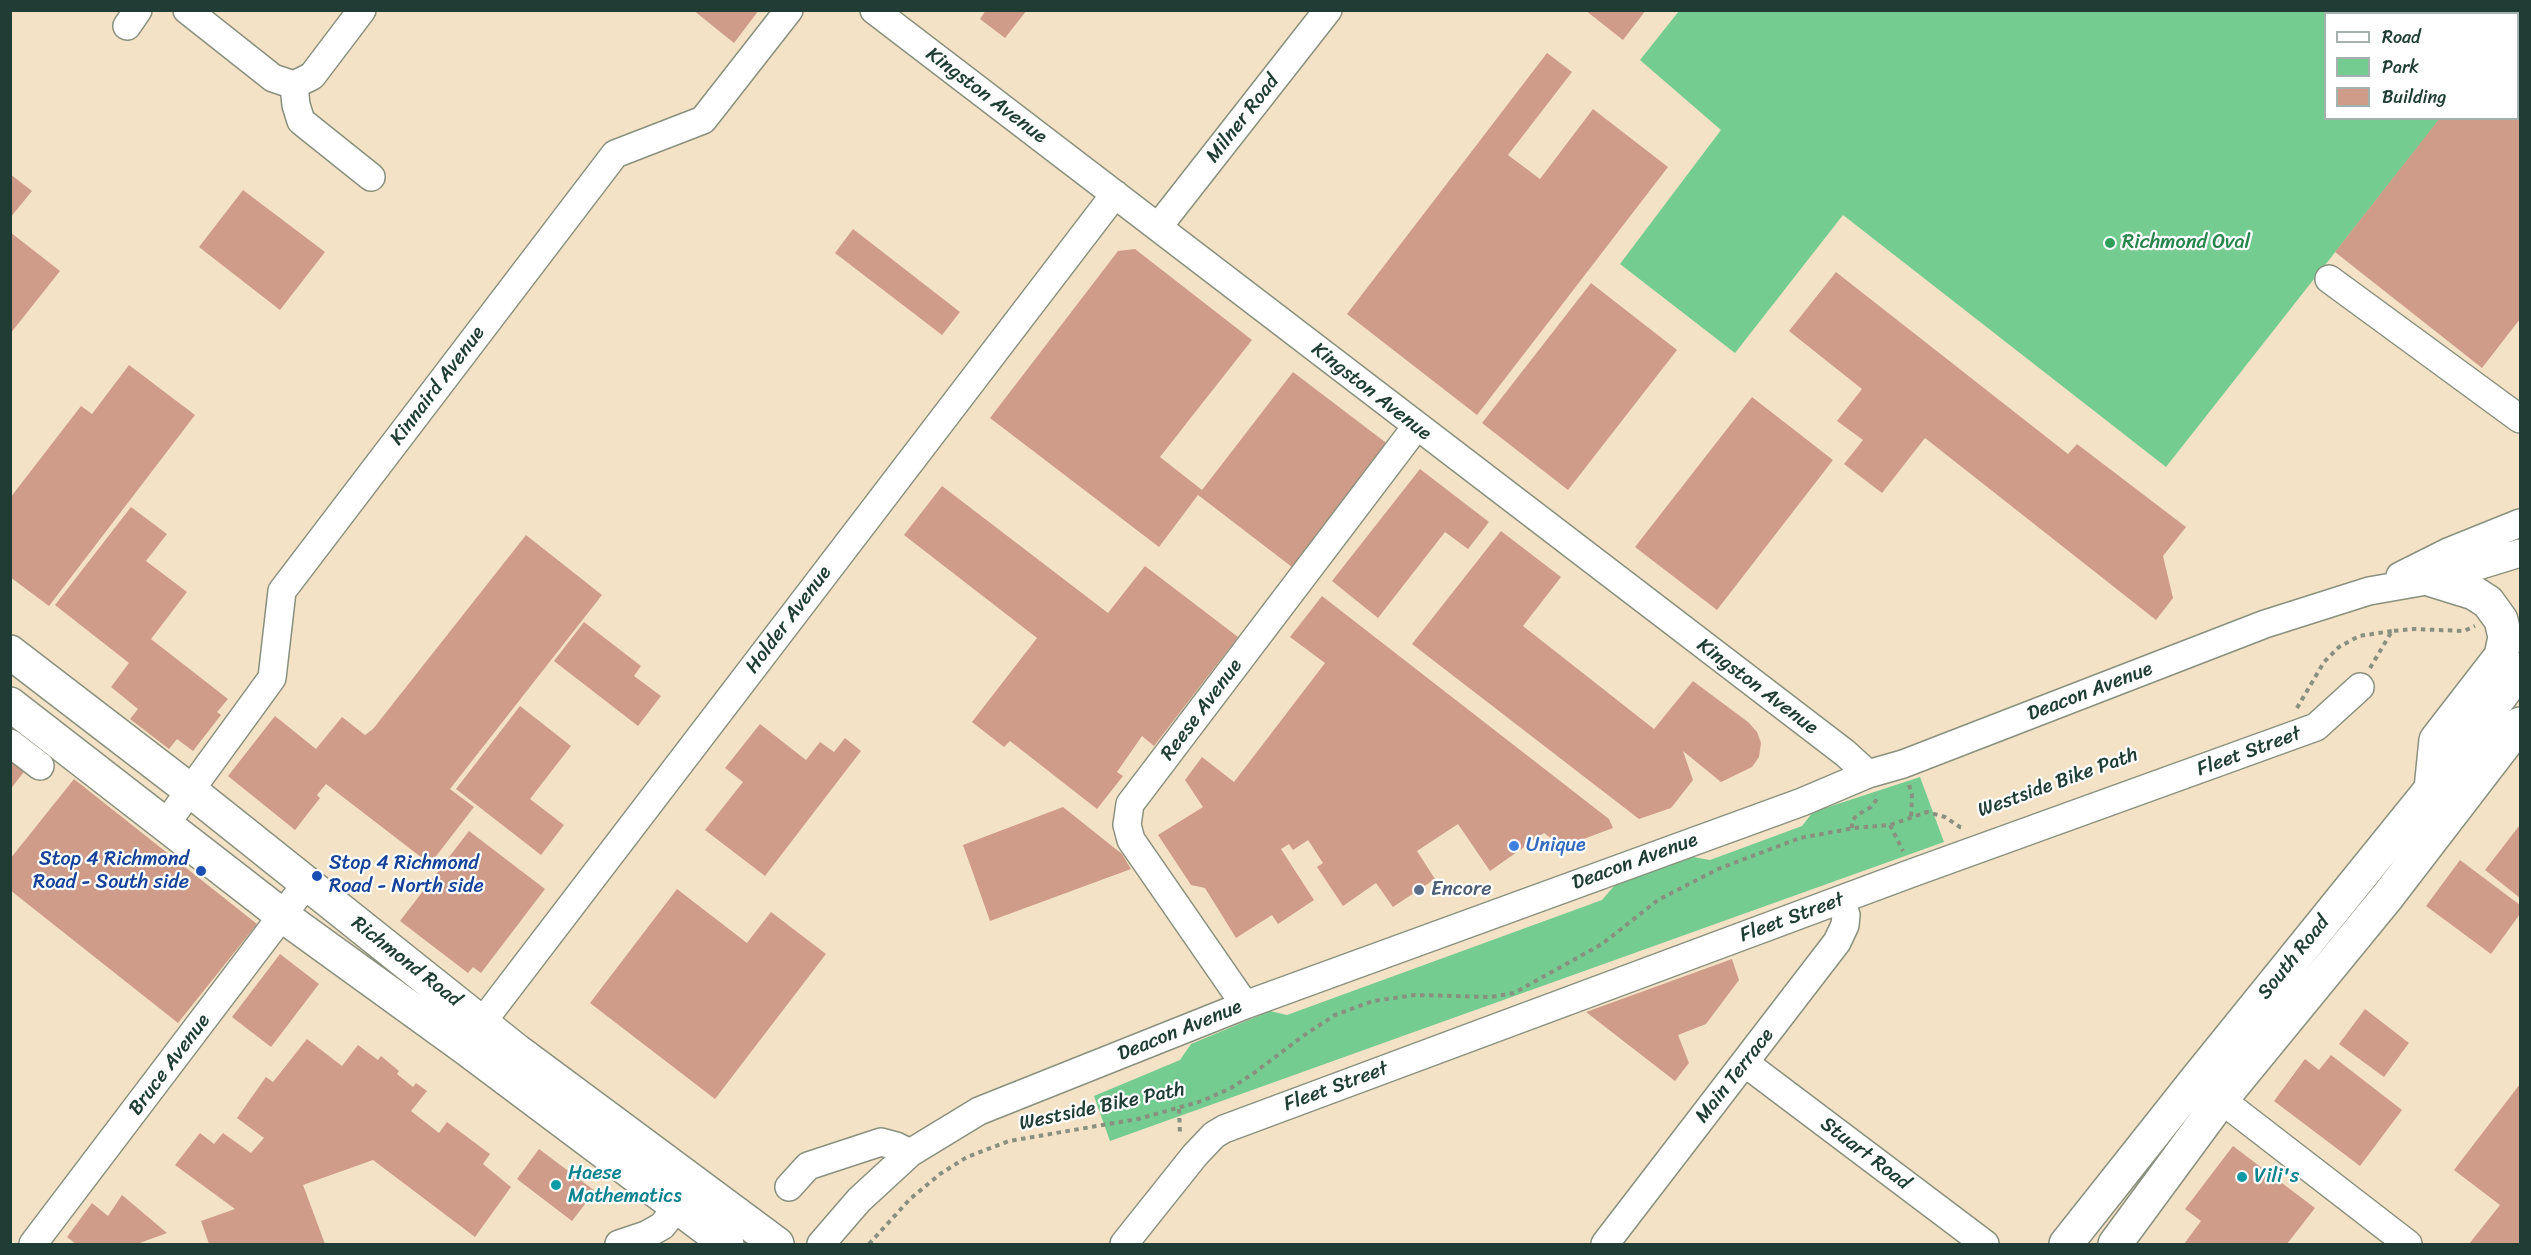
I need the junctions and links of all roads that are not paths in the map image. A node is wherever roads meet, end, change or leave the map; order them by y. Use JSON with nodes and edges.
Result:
{"nodes":[{"id":1,"x":187,"y":10,"type":"edge"},
{"id":2,"x":362,"y":10,"type":"edge"},
{"id":3,"x":789,"y":10,"type":"edge"},
{"id":4,"x":874,"y":10,"type":"edge"},
{"id":5,"x":1328,"y":10,"type":"edge"},
{"id":6,"x":294,"y":85,"type":"junction"},
{"id":7,"x":371,"y":177,"type":"dead end"},
{"id":8,"x":1115,"y":194,"type":"junction"},
{"id":9,"x":1158,"y":227,"type":"junction"},
{"id":10,"x":2329,"y":279,"type":"dead end"},
{"id":11,"x":2520,"y":419,"type":"edge"},
{"id":12,"x":1416,"y":427,"type":"junction"},
{"id":13,"x":2520,"y":523,"type":"edge"},
{"id":14,"x":2520,"y":554,"type":"edge"},
{"id":15,"x":2432,"y":580,"type":"junction"},
{"id":16,"x":2369,"y":591,"type":"junction"},
{"id":17,"x":10,"y":652,"type":"edge"},
{"id":18,"x":2520,"y":670,"type":"edge"},
{"id":19,"x":2360,"y":687,"type":"road end"},
{"id":20,"x":10,"y":704,"type":"edge"},
{"id":21,"x":2520,"y":724,"type":"edge"},
{"id":22,"x":10,"y":743,"type":"edge"},
{"id":23,"x":40,"y":766,"type":"dead end"},
{"id":24,"x":1868,"y":774,"type":"junction"},
{"id":25,"x":2431,"y":789,"type":"junction"},
{"id":26,"x":191,"y":791,"type":"junction"},
{"id":27,"x":165,"y":825,"type":"junction"},
{"id":28,"x":306,"y":884,"type":"junction"},
{"id":29,"x":1841,"y":900,"type":"junction"},
{"id":30,"x":284,"y":916,"type":"junction"},
{"id":31,"x":1245,"y":1005,"type":"junction"},
{"id":32,"x":473,"y":1034,"type":"junction"},
{"id":33,"x":1745,"y":1063,"type":"junction"},
{"id":34,"x":2196,"y":1080,"type":"junction"},
{"id":35,"x":2221,"y":1100,"type":"junction"},
{"id":36,"x":910,"y":1153,"type":"junction"},
{"id":37,"x":789,"y":1187,"type":"dead end"},
{"id":38,"x":687,"y":1195,"type":"junction"},
{"id":39,"x":33,"y":1245,"type":"edge"},
{"id":40,"x":619,"y":1245,"type":"edge"},
{"id":41,"x":727,"y":1245,"type":"edge"},
{"id":42,"x":777,"y":1245,"type":"edge"},
{"id":43,"x":821,"y":1245,"type":"edge"},
{"id":44,"x":1124,"y":1245,"type":"edge"},
{"id":45,"x":1605,"y":1245,"type":"edge"},
{"id":46,"x":1985,"y":1245,"type":"edge"},
{"id":47,"x":2066,"y":1245,"type":"edge"},
{"id":48,"x":2115,"y":1245,"type":"edge"},
{"id":49,"x":2408,"y":1245,"type":"edge"}],
"edges":[{"from":1,"to":6,"type":"street"},
{"from":2,"to":6,"type":"street"},
{"from":3,"to":26,"type":"street","name":"Kinnaird Avenue"},
{"from":4,"to":8,"type":"street","name":"Kingston Avenue"},
{"from":5,"to":9,"type":"street","name":"Milner Road"},
{"from":6,"to":7,"type":"street"},
{"from":8,"to":9,"type":"street","name":"Kingston Avenue"},
{"from":8,"to":32,"type":"street","name":"Holder Avenue"},
{"from":9,"to":12,"type":"street","name":"Kingston Avenue"},
{"from":10,"to":11,"type":"street"},
{"from":12,"to":24,"type":"street","name":"Kingston Avenue"},
{"from":12,"to":31,"type":"street","name":"Reese Avenue"},
{"from":13,"to":16,"type":"street","name":"Deacon Avenue"},
{"from":14,"to":15,"type":"street","name":"Deacon Avenue"},
{"from":15,"to":16,"type":"street","name":"Deacon Avenue"},
{"from":15,"to":25,"type":"main road"},
{"from":16,"to":24,"type":"street","name":"Deacon Avenue"},
{"from":17,"to":26,"type":"main road","name":"Richmond Road"},
{"from":18,"to":25,"type":"main road","name":"South Road"},
{"from":19,"to":29,"type":"street","name":"Fleet Street"},
{"from":20,"to":27,"type":"main road","name":"Richmond Road"},
{"from":21,"to":35,"type":"main road","name":"South Road"},
{"from":22,"to":23,"type":"street"},
{"from":24,"to":31,"type":"street","name":"Deacon Avenue"},
{"from":25,"to":34,"type":"main road","name":"South Road"},
{"from":26,"to":27,"type":"street","name":"Kinnaird Avenue"},
{"from":26,"to":28,"type":"main road","name":"Richmond Road"},
{"from":27,"to":30,"type":"main road","name":"Richmond Road"},
{"from":28,"to":30,"type":"street","name":"Bruce Avenue"},
{"from":28,"to":32,"type":"main road","name":"Richmond Road"},
{"from":29,"to":33,"type":"street","name":"Main Terrace"},
{"from":29,"to":44,"type":"street","name":"Fleet Street"},
{"from":30,"to":32,"type":"main road","name":"Richmond Road"},
{"from":30,"to":39,"type":"street","name":"Bruce Avenue"},
{"from":31,"to":36,"type":"street","name":"Deacon Avenue"},
{"from":32,"to":38,"type":"main road","name":"Richmond Road"},
{"from":33,"to":45,"type":"street","name":"Main Terrace"},
{"from":33,"to":46,"type":"street","name":"Stuart Road"},
{"from":34,"to":35,"type":"street"},
{"from":34,"to":47,"type":"main road","name":"South Road"},
{"from":35,"to":48,"type":"main road","name":"South Road"},
{"from":35,"to":49,"type":"street"},
{"from":36,"to":37,"type":"street"},
{"from":36,"to":43,"type":"street","name":"Deacon Avenue"},
{"from":38,"to":40,"type":"street"},
{"from":38,"to":41,"type":"main road","name":"Richmond Road"},
{"from":38,"to":42,"type":"main road","name":"Richmond Road"}]}
